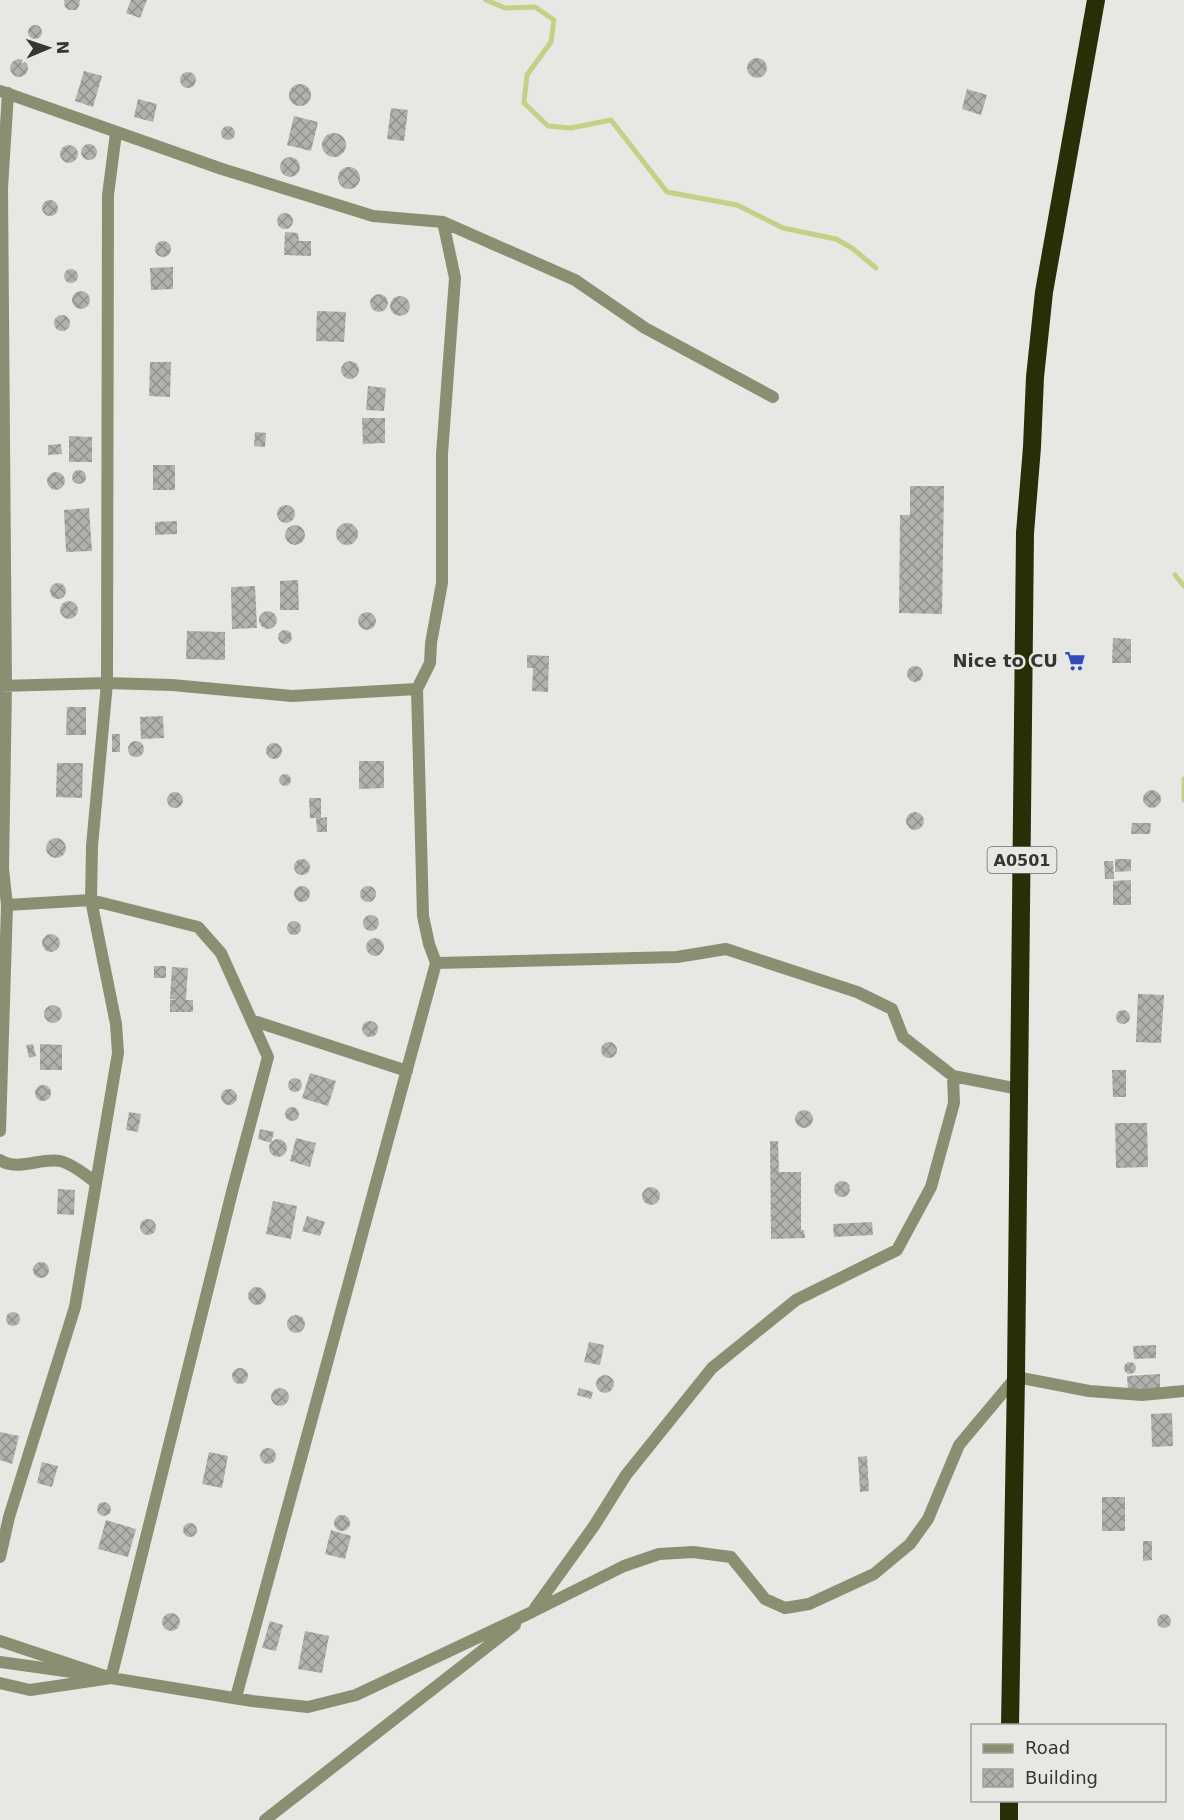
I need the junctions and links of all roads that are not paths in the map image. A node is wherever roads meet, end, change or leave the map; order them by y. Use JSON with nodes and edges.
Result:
{"nodes":[{"id":1,"x":1096,"y":0,"type":"edge"},
{"id":2,"x":4,"y":92,"type":"edge"},
{"id":3,"x":116,"y":133,"type":"junction"},
{"id":4,"x":443,"y":222,"type":"junction"},
{"id":5,"x":773,"y":397,"type":"dead end"},
{"id":6,"x":107,"y":683,"type":"junction"},
{"id":7,"x":3,"y":686,"type":"edge"},
{"id":8,"x":417,"y":690,"type":"junction"},
{"id":9,"x":91,"y":900,"type":"junction"},
{"id":10,"x":7,"y":905,"type":"junction"},
{"id":11,"x":436,"y":963,"type":"junction"},
{"id":12,"x":251,"y":1020,"type":"junction"},
{"id":13,"x":407,"y":1071,"type":"junction"},
{"id":14,"x":953,"y":1076,"type":"junction"},
{"id":15,"x":1019,"y":1089,"type":"junction"},
{"id":16,"x":0,"y":1131,"type":"edge"},
{"id":17,"x":0,"y":1160,"type":"edge"},
{"id":18,"x":96,"y":1183,"type":"junction"},
{"id":19,"x":1016,"y":1377,"type":"junction"},
{"id":20,"x":1184,"y":1391,"type":"edge"},
{"id":21,"x":0,"y":1557,"type":"edge"},
{"id":22,"x":532,"y":1612,"type":"junction"},
{"id":23,"x":0,"y":1641,"type":"edge"},
{"id":24,"x":0,"y":1662,"type":"edge"},
{"id":25,"x":111,"y":1678,"type":"junction"},
{"id":26,"x":0,"y":1683,"type":"edge"},
{"id":27,"x":236,"y":1697,"type":"junction"},
{"id":28,"x":252,"y":1701,"type":"junction"},
{"id":29,"x":1010,"y":1724,"type":"edge"},
{"id":30,"x":1009,"y":1802,"type":"edge"},
{"id":31,"x":265,"y":1820,"type":"edge"},
{"id":32,"x":1009,"y":1820,"type":"edge"}],
"edges":[{"from":1,"to":15,"type":"highway","number":"A0501"},
{"from":2,"to":3,"type":"street"},
{"from":2,"to":7,"type":"street"},
{"from":3,"to":4,"type":"street"},
{"from":3,"to":6,"type":"street"},
{"from":4,"to":5,"type":"street"},
{"from":4,"to":8,"type":"street"},
{"from":6,"to":7,"type":"street"},
{"from":6,"to":8,"type":"street"},
{"from":6,"to":9,"type":"street"},
{"from":7,"to":10,"type":"street"},
{"from":8,"to":11,"type":"street"},
{"from":9,"to":10,"type":"street"},
{"from":9,"to":12,"type":"street"},
{"from":9,"to":18,"type":"street"},
{"from":10,"to":16,"type":"street"},
{"from":11,"to":13,"type":"street"},
{"from":11,"to":14,"type":"street"},
{"from":12,"to":13,"type":"street"},
{"from":12,"to":25,"type":"street"},
{"from":13,"to":27,"type":"street"},
{"from":14,"to":15,"type":"street"},
{"from":14,"to":22,"type":"street"},
{"from":15,"to":19,"type":"highway","number":"A0501"},
{"from":17,"to":18,"type":"street"},
{"from":18,"to":21,"type":"street"},
{"from":19,"to":20,"type":"street"},
{"from":19,"to":22,"type":"street"},
{"from":19,"to":29,"type":"highway","number":"A0501"},
{"from":22,"to":28,"type":"street"},
{"from":22,"to":31,"type":"street"},
{"from":23,"to":25,"type":"street"},
{"from":24,"to":25,"type":"street"},
{"from":25,"to":26,"type":"street"},
{"from":25,"to":27,"type":"street"},
{"from":25,"to":28,"type":"street"},
{"from":27,"to":28,"type":"street"},
{"from":30,"to":32,"type":"highway"}]}
